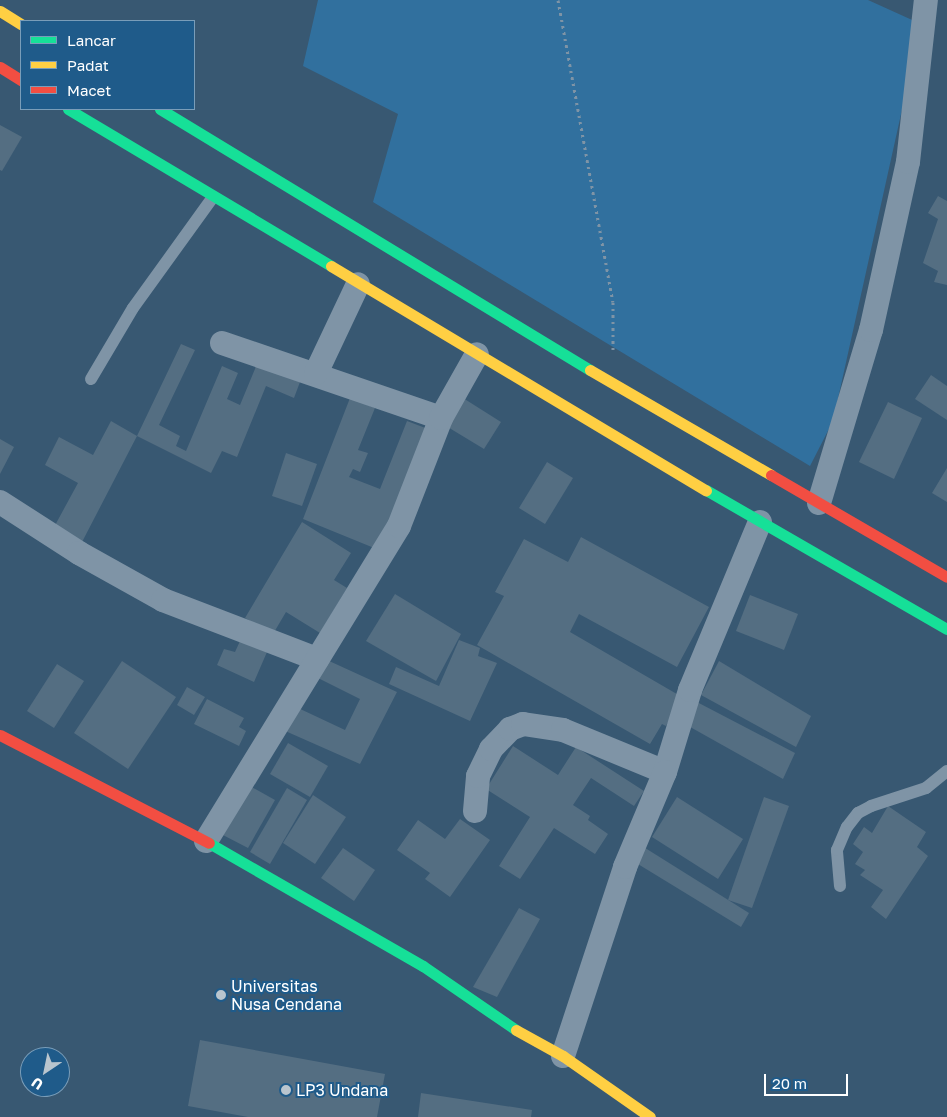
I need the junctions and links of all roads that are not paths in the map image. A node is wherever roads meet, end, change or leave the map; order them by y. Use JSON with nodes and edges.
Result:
{"nodes":[{"id":1,"x":926,"y":0,"type":"edge"},
{"id":2,"x":0,"y":11,"type":"edge"},
{"id":3,"x":20,"y":23,"type":"edge"},
{"id":4,"x":0,"y":67,"type":"edge"},
{"id":5,"x":20,"y":79,"type":"edge"},
{"id":6,"x":70,"y":110,"type":"edge"},
{"id":7,"x":162,"y":110,"type":"edge"},
{"id":8,"x":213,"y":197,"type":"junction"},
{"id":9,"x":358,"y":284,"type":"junction"},
{"id":10,"x":222,"y":343,"type":"dead end"},
{"id":11,"x":477,"y":354,"type":"junction"},
{"id":12,"x":316,"y":373,"type":"junction"},
{"id":13,"x":91,"y":380,"type":"dead end"},
{"id":14,"x":441,"y":418,"type":"junction"},
{"id":15,"x":0,"y":502,"type":"edge"},
{"id":16,"x":819,"y":503,"type":"junction"},
{"id":17,"x":760,"y":522,"type":"junction"},
{"id":18,"x":947,"y":577,"type":"edge"},
{"id":19,"x":947,"y":628,"type":"edge"},
{"id":20,"x":317,"y":659,"type":"junction"},
{"id":21,"x":0,"y":735,"type":"edge"},
{"id":22,"x":665,"y":772,"type":"junction"},
{"id":23,"x":947,"y":772,"type":"edge"},
{"id":24,"x":475,"y":811,"type":"dead end"},
{"id":25,"x":206,"y":841,"type":"junction"},
{"id":26,"x":840,"y":886,"type":"dead end"},
{"id":27,"x":562,"y":1056,"type":"junction"},
{"id":28,"x":650,"y":1117,"type":"edge"}],
"edges":[{"from":1,"to":16,"type":"street"},
{"from":2,"to":3,"type":"main road"},
{"from":4,"to":5,"type":"main road"},
{"from":6,"to":8,"type":"main road"},
{"from":7,"to":16,"type":"main road"},
{"from":8,"to":9,"type":"main road"},
{"from":8,"to":13,"type":"lane"},
{"from":9,"to":11,"type":"main road"},
{"from":9,"to":12,"type":"street"},
{"from":10,"to":12,"type":"street"},
{"from":11,"to":14,"type":"street"},
{"from":11,"to":17,"type":"main road"},
{"from":12,"to":14,"type":"street"},
{"from":14,"to":20,"type":"street"},
{"from":15,"to":20,"type":"street"},
{"from":16,"to":18,"type":"main road"},
{"from":17,"to":19,"type":"main road"},
{"from":17,"to":22,"type":"street"},
{"from":20,"to":25,"type":"street"},
{"from":21,"to":25,"type":"main road"},
{"from":22,"to":24,"type":"street"},
{"from":22,"to":27,"type":"street"},
{"from":23,"to":26,"type":"lane"},
{"from":25,"to":27,"type":"main road"},
{"from":27,"to":28,"type":"main road"}]}
